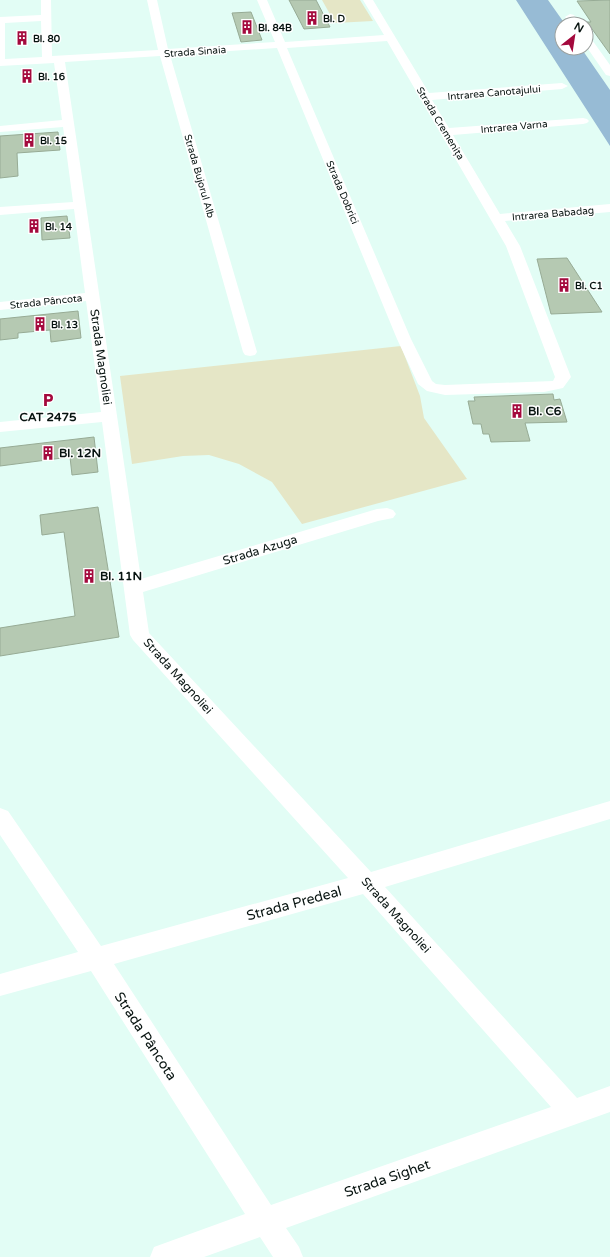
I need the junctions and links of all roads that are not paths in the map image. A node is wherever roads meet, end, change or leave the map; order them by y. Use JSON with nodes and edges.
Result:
{"nodes":[{"id":1,"x":46,"y":0,"type":"edge"},
{"id":2,"x":152,"y":0,"type":"edge"},
{"id":3,"x":262,"y":0,"type":"edge"},
{"id":4,"x":368,"y":0,"type":"edge"},
{"id":5,"x":46,"y":18,"type":"junction"},
{"id":6,"x":0,"y":20,"type":"edge"},
{"id":7,"x":391,"y":38,"type":"junction"},
{"id":8,"x":281,"y":45,"type":"junction"},
{"id":9,"x":594,"y":50,"type":"edge"},
{"id":10,"x":164,"y":53,"type":"junction"},
{"id":11,"x":53,"y":60,"type":"junction"},
{"id":12,"x":0,"y":63,"type":"edge"},
{"id":13,"x":610,"y":73,"type":"edge"},
{"id":14,"x":562,"y":86,"type":"dead end"},
{"id":15,"x":425,"y":98,"type":"junction"},
{"id":16,"x":583,"y":120,"type":"dead end"},
{"id":17,"x":68,"y":123,"type":"junction"},
{"id":18,"x":0,"y":129,"type":"edge"},
{"id":19,"x":446,"y":132,"type":"junction"},
{"id":20,"x":80,"y":205,"type":"junction"},
{"id":21,"x":610,"y":208,"type":"edge"},
{"id":22,"x":0,"y":211,"type":"edge"},
{"id":23,"x":496,"y":218,"type":"junction"},
{"id":24,"x":513,"y":246,"type":"joint"},
{"id":25,"x":93,"y":296,"type":"junction"},
{"id":26,"x":0,"y":306,"type":"edge"},
{"id":27,"x":250,"y":352,"type":"dead end"},
{"id":28,"x":109,"y":416,"type":"junction"},
{"id":29,"x":0,"y":427,"type":"edge"},
{"id":30,"x":387,"y":514,"type":"dead end"},
{"id":31,"x":134,"y":588,"type":"junction"},
{"id":32,"x":609,"y":810,"type":"edge"},
{"id":33,"x":0,"y":817,"type":"edge"},
{"id":34,"x":367,"y":883,"type":"junction"},
{"id":35,"x":96,"y":958,"type":"junction"},
{"id":36,"x":0,"y":985,"type":"edge"},
{"id":37,"x":610,"y":1099,"type":"edge"},
{"id":38,"x":573,"y":1112,"type":"junction"},
{"id":39,"x":266,"y":1221,"type":"junction"},
{"id":40,"x":164,"y":1257,"type":"edge"},
{"id":41,"x":289,"y":1257,"type":"edge"}],
"edges":[{"from":1,"to":5,"type":"street","name":"Strada Magnoliei"},
{"from":2,"to":10,"type":"street","name":"Strada Bujorul Alb"},
{"from":3,"to":8,"type":"street","name":"Strada Dobrici"},
{"from":4,"to":7,"type":"street","name":"Strada Cremenița"},
{"from":5,"to":6,"type":"street"},
{"from":5,"to":11,"type":"street","name":"Strada Magnoliei"},
{"from":6,"to":12,"type":"street"},
{"from":7,"to":8,"type":"street","name":"Strada Sinaia"},
{"from":7,"to":15,"type":"street","name":"Strada Cremenița"},
{"from":8,"to":10,"type":"street","name":"Strada Sinaia"},
{"from":8,"to":24,"type":"street","name":"Strada Dobrici"},
{"from":9,"to":13,"type":"street"},
{"from":10,"to":11,"type":"street","name":"Strada Sinaia"},
{"from":10,"to":27,"type":"street","name":"Strada Bujorul Alb"},
{"from":11,"to":12,"type":"street","name":"Strada Sinaia"},
{"from":11,"to":17,"type":"street","name":"Strada Magnoliei"},
{"from":14,"to":15,"type":"street","name":"Intrarea Canotajului"},
{"from":15,"to":19,"type":"street","name":"Strada Cremenița"},
{"from":16,"to":19,"type":"street","name":"Intrarea Varna"},
{"from":17,"to":18,"type":"street"},
{"from":17,"to":20,"type":"street","name":"Strada Magnoliei"},
{"from":19,"to":23,"type":"street","name":"Strada Cremenița"},
{"from":20,"to":22,"type":"street"},
{"from":20,"to":25,"type":"street","name":"Strada Magnoliei"},
{"from":21,"to":23,"type":"street","name":"Intrarea Babadag"},
{"from":23,"to":24,"type":"street","name":"Strada Cremenița"},
{"from":25,"to":26,"type":"street","name":"Strada Pâncota"},
{"from":25,"to":28,"type":"street","name":"Strada Magnoliei"},
{"from":28,"to":29,"type":"street"},
{"from":28,"to":31,"type":"street","name":"Strada Magnoliei"},
{"from":30,"to":31,"type":"street","name":"Strada Azuga"},
{"from":31,"to":34,"type":"street","name":"Strada Magnoliei"},
{"from":32,"to":34,"type":"street","name":"Strada Predeal"},
{"from":33,"to":35,"type":"street","name":"Strada Pâncota"},
{"from":34,"to":35,"type":"street","name":"Strada Predeal"},
{"from":34,"to":38,"type":"street","name":"Strada Magnoliei"},
{"from":35,"to":36,"type":"street","name":"Strada Predeal"},
{"from":35,"to":39,"type":"street","name":"Strada Pâncota"},
{"from":37,"to":38,"type":"street","name":"Strada Sighet"},
{"from":38,"to":39,"type":"street","name":"Strada Sighet"},
{"from":39,"to":40,"type":"street","name":"Strada Sighet"},
{"from":39,"to":41,"type":"street","name":"Strada Pâncota"}]}
